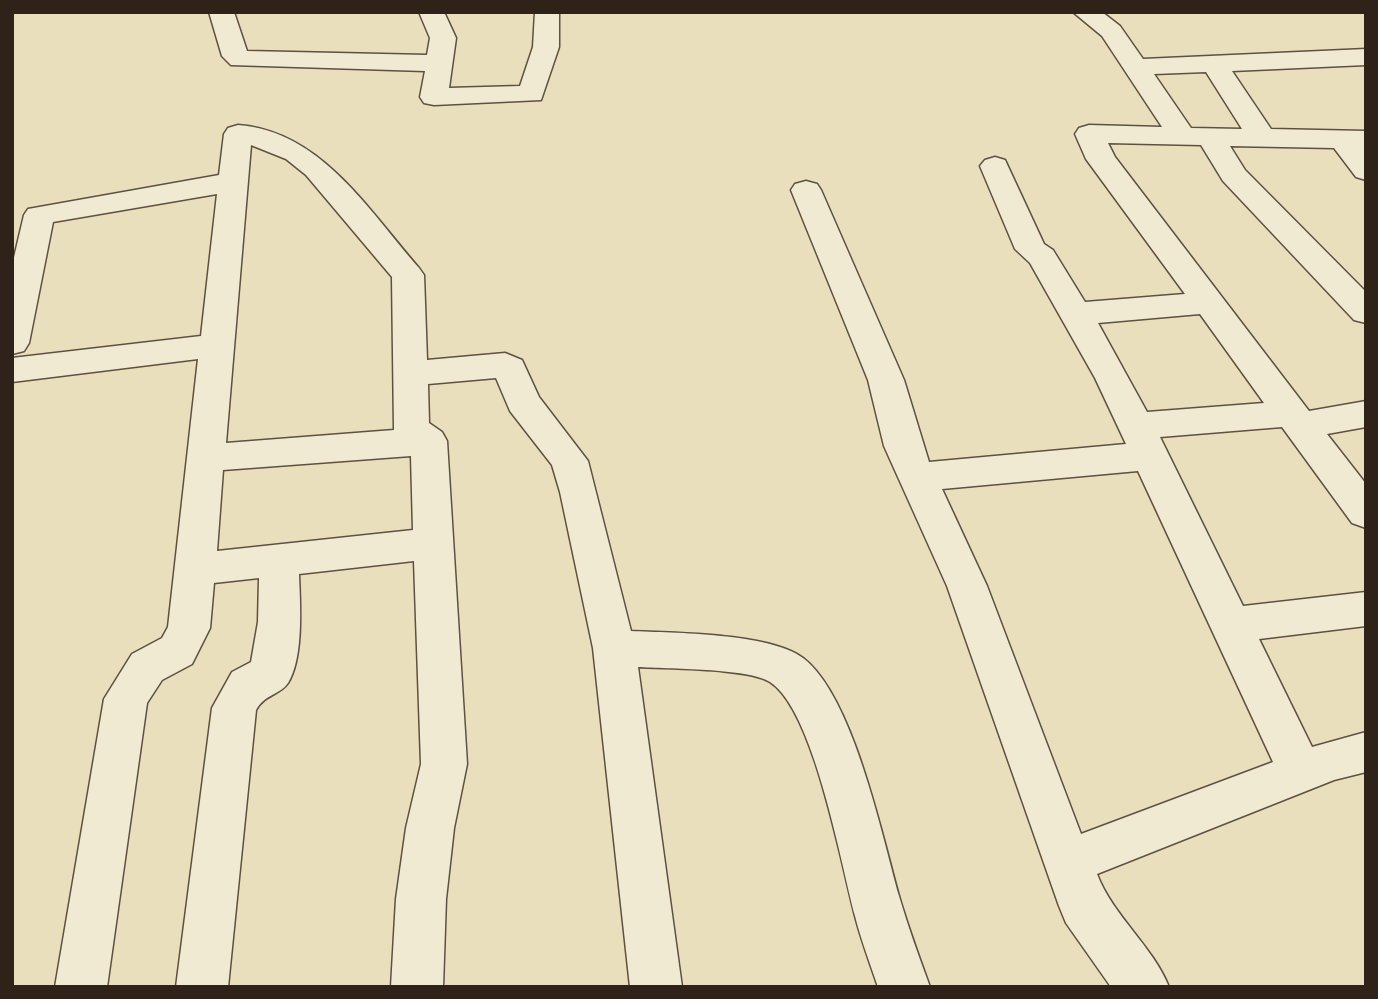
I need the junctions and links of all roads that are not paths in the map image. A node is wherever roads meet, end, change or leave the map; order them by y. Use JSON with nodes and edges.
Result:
{"nodes":[{"id":1,"x":221,"y":12,"type":"edge"},
{"id":2,"x":431,"y":12,"type":"edge"},
{"id":3,"x":547,"y":12,"type":"edge"},
{"id":4,"x":1085,"y":12,"type":"edge"},
{"id":5,"x":1366,"y":57,"type":"edge"},
{"id":6,"x":438,"y":63,"type":"junction"},
{"id":7,"x":1214,"y":64,"type":"junction"},
{"id":8,"x":1136,"y":68,"type":"junction"},
{"id":9,"x":1195,"y":135,"type":"junction"},
{"id":10,"x":1261,"y":136,"type":"junction"},
{"id":11,"x":1354,"y":139,"type":"edge"},
{"id":12,"x":995,"y":166,"type":"dead end"},
{"id":13,"x":1366,"y":171,"type":"edge"},
{"id":14,"x":233,"y":181,"type":"junction"},
{"id":15,"x":806,"y":190,"type":"dead end"},
{"id":16,"x":21,"y":249,"type":"edge"},
{"id":17,"x":1209,"y":303,"type":"junction"},
{"id":18,"x":1366,"y":312,"type":"edge"},
{"id":19,"x":1076,"y":314,"type":"junction"},
{"id":20,"x":12,"y":343,"type":"edge"},
{"id":21,"x":219,"y":345,"type":"junction"},
{"id":22,"x":12,"y":370,"type":"edge"},
{"id":23,"x":410,"y":374,"type":"junction"},
{"id":24,"x":1366,"y":414,"type":"edge"},
{"id":25,"x":1297,"y":419,"type":"junction"},
{"id":26,"x":429,"y":441,"type":"junction"},
{"id":27,"x":1144,"y":441,"type":"junction"},
{"id":28,"x":207,"y":458,"type":"junction"},
{"id":29,"x":918,"y":477,"type":"junction"},
{"id":30,"x":1366,"y":513,"type":"edge"},
{"id":31,"x":432,"y":544,"type":"junction"},
{"id":32,"x":279,"y":560,"type":"junction"},
{"id":33,"x":196,"y":569,"type":"junction"},
{"id":34,"x":1366,"y":609,"type":"edge"},
{"id":35,"x":1232,"y":625,"type":"junction"},
{"id":36,"x":614,"y":648,"type":"junction"},
{"id":37,"x":1366,"y":752,"type":"edge"},
{"id":38,"x":1301,"y":772,"type":"junction"},
{"id":39,"x":1068,"y":862,"type":"junction"},
{"id":40,"x":81,"y":987,"type":"edge"},
{"id":41,"x":202,"y":987,"type":"edge"},
{"id":42,"x":417,"y":987,"type":"edge"},
{"id":43,"x":656,"y":987,"type":"edge"},
{"id":44,"x":904,"y":987,"type":"edge"},
{"id":45,"x":1143,"y":987,"type":"edge"}],
"edges":[{"from":1,"to":6,"type":"street"},
{"from":2,"to":6,"type":"street"},
{"from":3,"to":6,"type":"street"},
{"from":4,"to":8,"type":"street"},
{"from":5,"to":7,"type":"street"},
{"from":7,"to":8,"type":"street"},
{"from":7,"to":10,"type":"street"},
{"from":8,"to":9,"type":"street"},
{"from":9,"to":10,"type":"street"},
{"from":9,"to":17,"type":"street"},
{"from":9,"to":18,"type":"street"},
{"from":10,"to":11,"type":"street"},
{"from":11,"to":13,"type":"street"},
{"from":12,"to":19,"type":"street"},
{"from":14,"to":16,"type":"street"},
{"from":14,"to":21,"type":"street"},
{"from":14,"to":23,"type":"street"},
{"from":15,"to":29,"type":"street"},
{"from":16,"to":20,"type":"street"},
{"from":17,"to":19,"type":"street"},
{"from":17,"to":25,"type":"street"},
{"from":19,"to":27,"type":"street"},
{"from":21,"to":22,"type":"street"},
{"from":21,"to":28,"type":"street"},
{"from":23,"to":26,"type":"street"},
{"from":23,"to":36,"type":"street"},
{"from":24,"to":25,"type":"street"},
{"from":25,"to":27,"type":"street"},
{"from":25,"to":30,"type":"street"},
{"from":26,"to":28,"type":"street"},
{"from":26,"to":31,"type":"street"},
{"from":27,"to":29,"type":"street"},
{"from":27,"to":35,"type":"street"},
{"from":28,"to":33,"type":"street"},
{"from":29,"to":39,"type":"street"},
{"from":31,"to":32,"type":"street"},
{"from":31,"to":42,"type":"street"},
{"from":32,"to":33,"type":"street"},
{"from":32,"to":41,"type":"street"},
{"from":33,"to":40,"type":"street"},
{"from":34,"to":35,"type":"street"},
{"from":35,"to":38,"type":"street"},
{"from":36,"to":43,"type":"street"},
{"from":36,"to":44,"type":"street"},
{"from":37,"to":38,"type":"street"},
{"from":38,"to":39,"type":"street"},
{"from":39,"to":45,"type":"street"}]}
